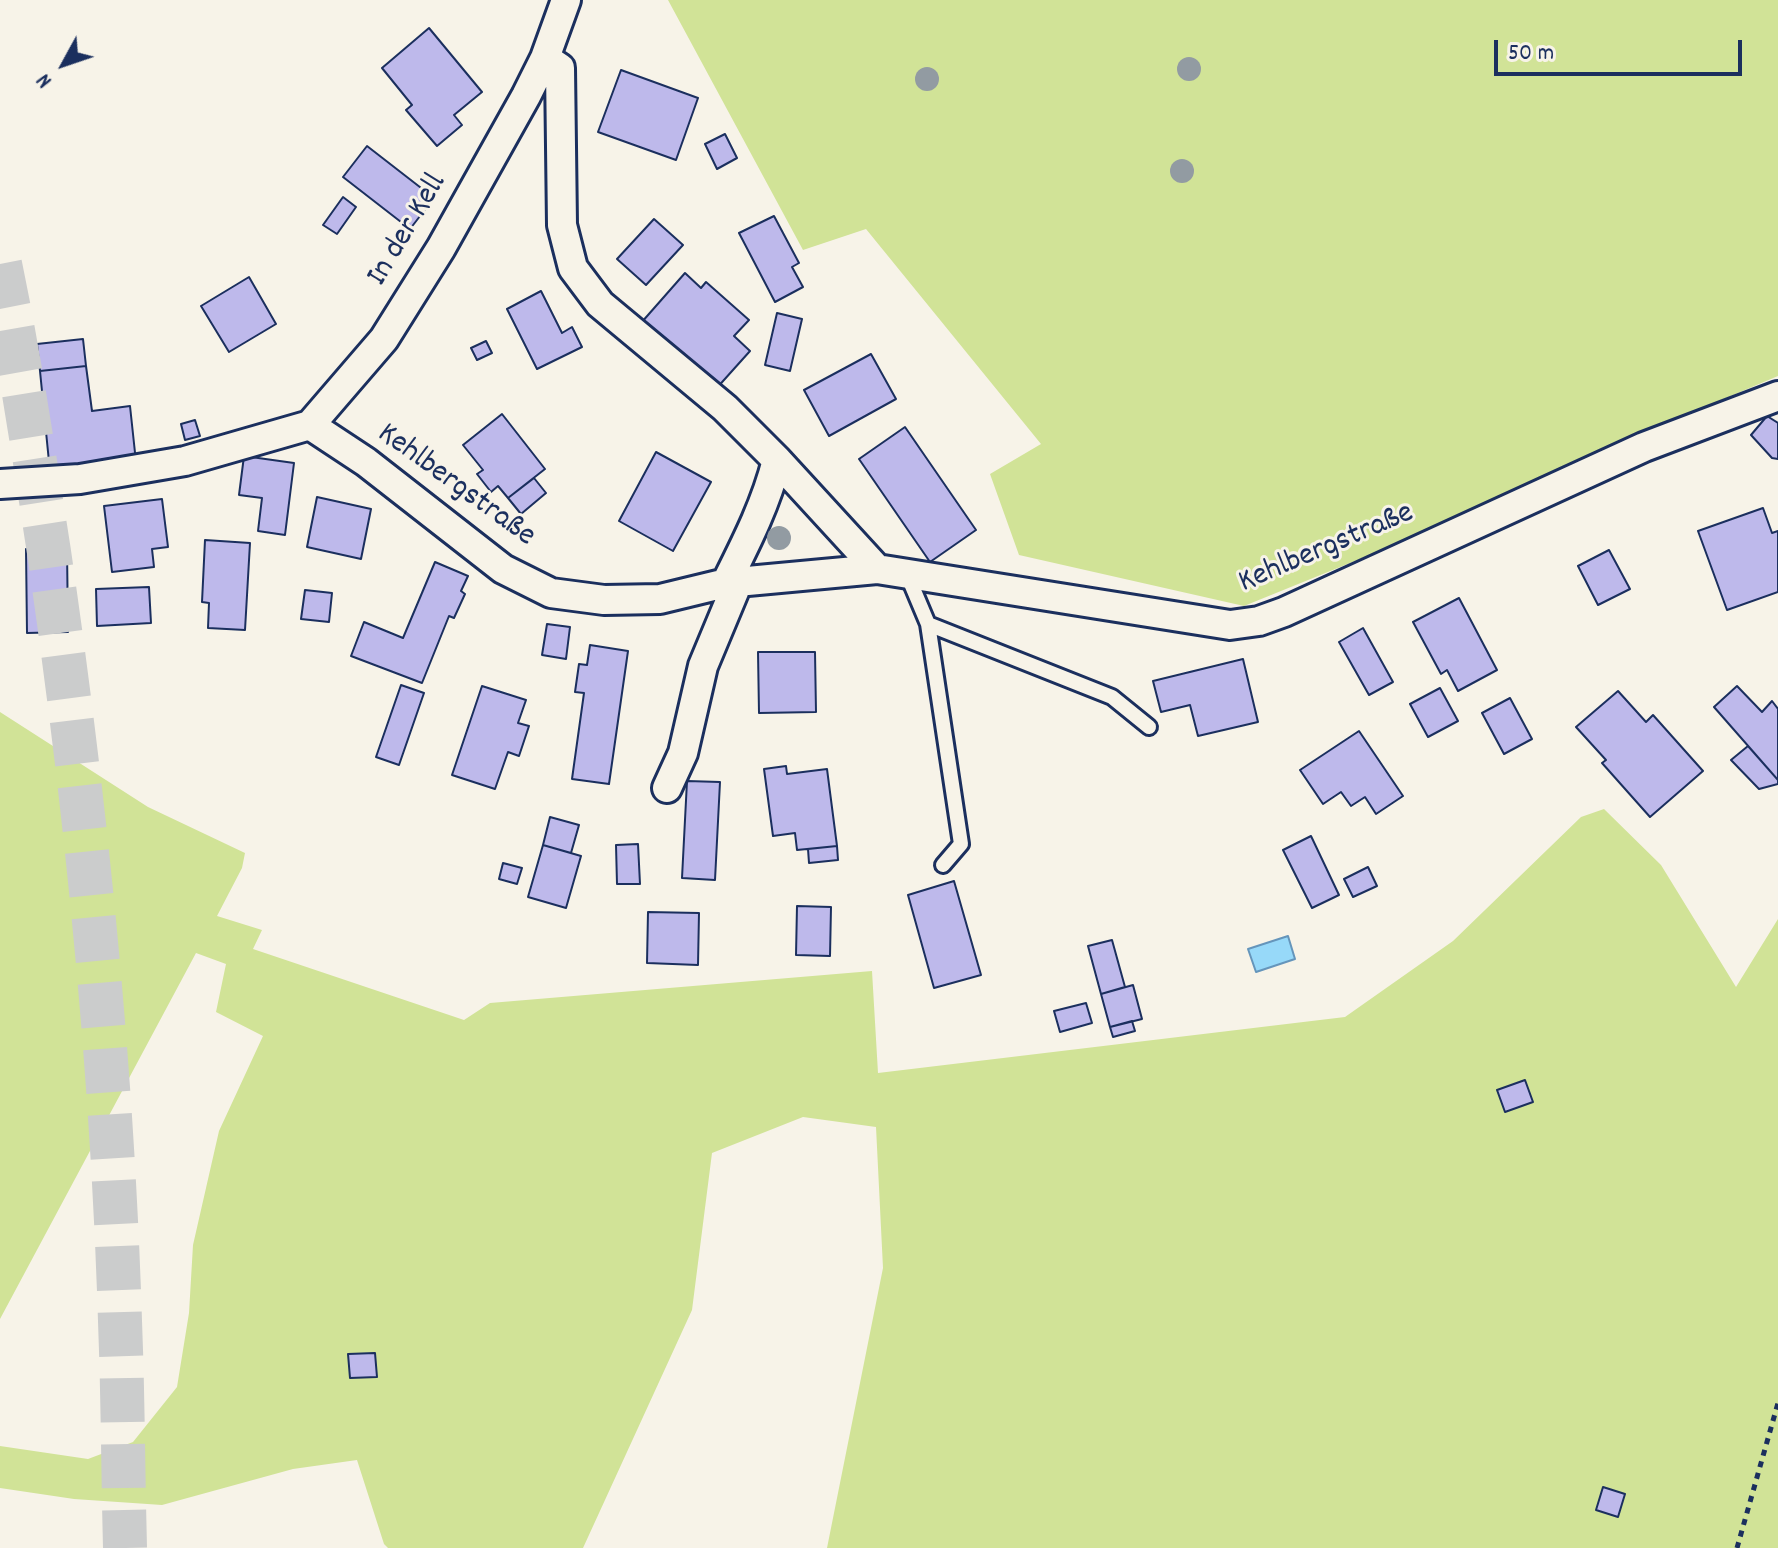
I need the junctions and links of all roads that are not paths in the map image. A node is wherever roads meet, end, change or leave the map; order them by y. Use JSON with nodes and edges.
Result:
{"nodes":[{"id":1,"x":566,"y":0,"type":"edge"},
{"id":2,"x":545,"y":58,"type":"junction"},
{"id":3,"x":1778,"y":396,"type":"edge"},
{"id":4,"x":310,"y":425,"type":"junction"},
{"id":5,"x":777,"y":460,"type":"junction"},
{"id":6,"x":0,"y":484,"type":"edge"},
{"id":7,"x":877,"y":569,"type":"junction"},
{"id":8,"x":907,"y":574,"type":"junction"},
{"id":9,"x":732,"y":582,"type":"junction"},
{"id":10,"x":928,"y":624,"type":"junction"},
{"id":11,"x":1149,"y":727,"type":"dead end"},
{"id":12,"x":667,"y":788,"type":"dead end"},
{"id":13,"x":943,"y":865,"type":"dead end"}],
"edges":[{"from":1,"to":2,"type":"street","name":"In der Kell"},
{"from":2,"to":4,"type":"street","name":"In der Kell"},
{"from":2,"to":5,"type":"street"},
{"from":3,"to":8,"type":"street","name":"Kehlbergstraße"},
{"from":4,"to":6,"type":"street"},
{"from":4,"to":9,"type":"street","name":"Kehlbergstraße"},
{"from":5,"to":7,"type":"street"},
{"from":5,"to":9,"type":"street"},
{"from":7,"to":8,"type":"street","name":"Kehlbergstraße"},
{"from":7,"to":9,"type":"street","name":"Kehlbergstraße"},
{"from":8,"to":10,"type":"lane"},
{"from":9,"to":12,"type":"street"},
{"from":10,"to":11,"type":"lane"},
{"from":10,"to":13,"type":"lane"}]}
